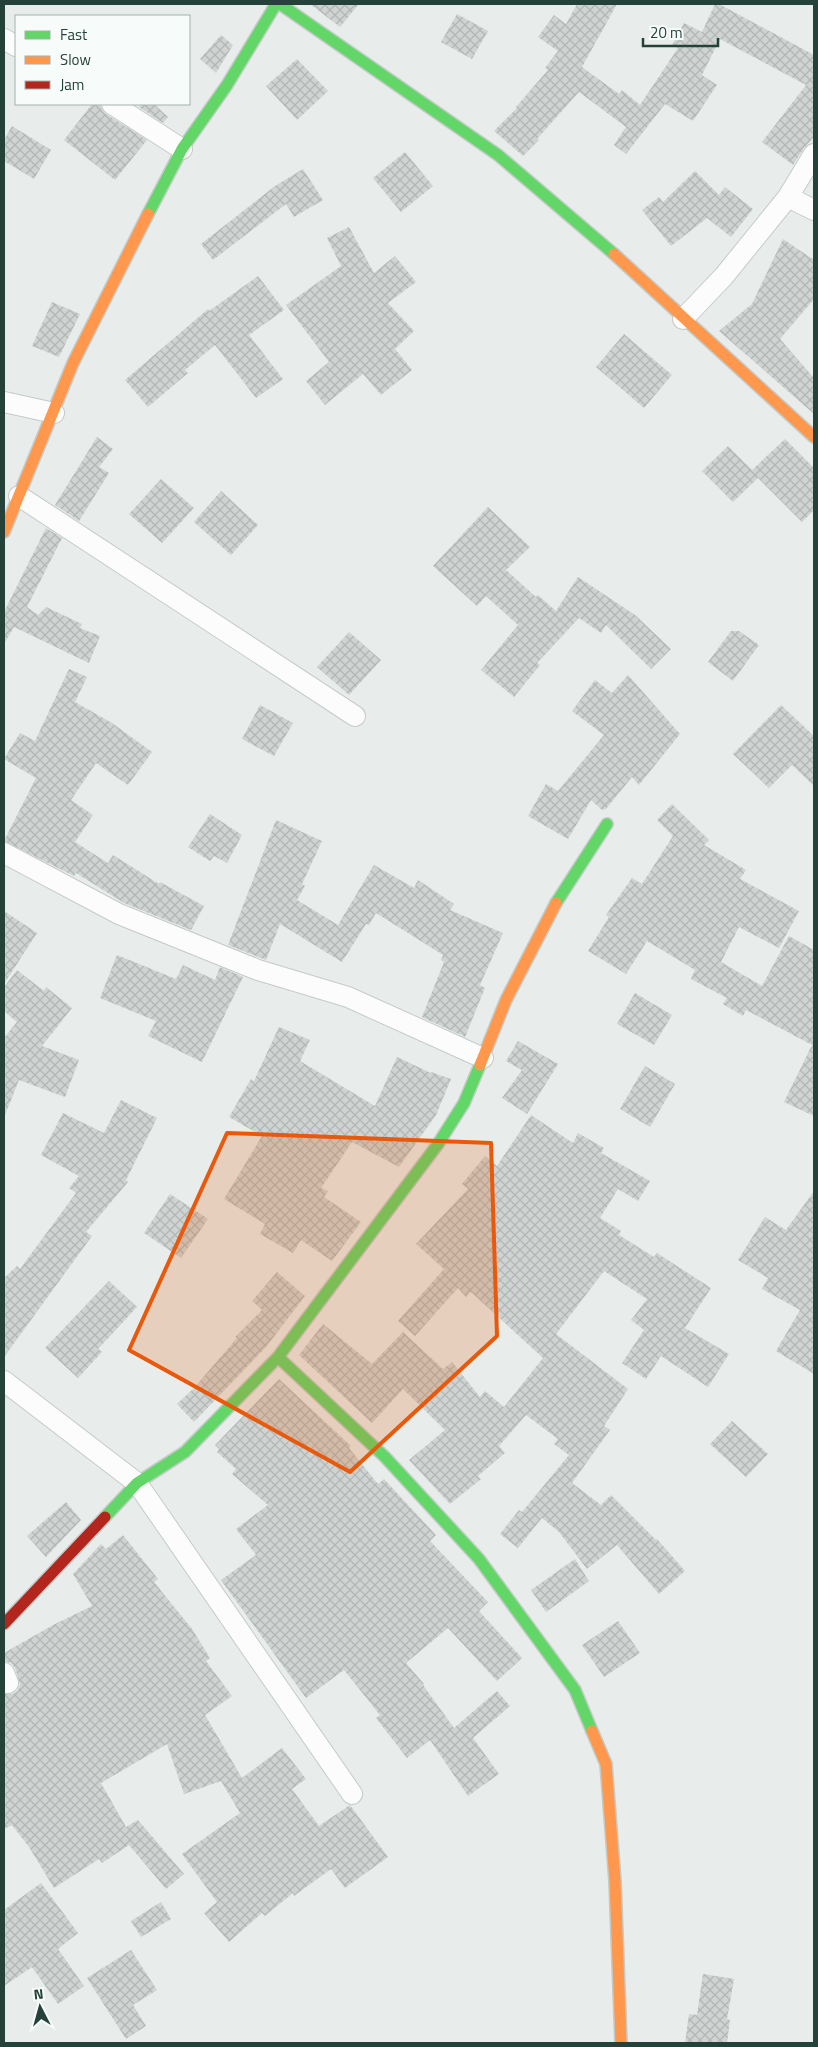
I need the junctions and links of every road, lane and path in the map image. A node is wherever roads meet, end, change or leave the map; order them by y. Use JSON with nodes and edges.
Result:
{"nodes":[{"id":1,"x":276,"y":4,"type":"edge"},
{"id":2,"x":280,"y":4,"type":"edge"},
{"id":3,"x":4,"y":39,"type":"edge"},
{"id":4,"x":15,"y":45,"type":"edge"},
{"id":5,"x":114,"y":105,"type":"edge"},
{"id":6,"x":182,"y":149,"type":"junction"},
{"id":7,"x":814,"y":154,"type":"edge"},
{"id":8,"x":788,"y":197,"type":"junction"},
{"id":9,"x":814,"y":210,"type":"edge"},
{"id":10,"x":683,"y":318,"type":"junction"},
{"id":11,"x":4,"y":402,"type":"edge"},
{"id":12,"x":54,"y":413,"type":"junction"},
{"id":13,"x":814,"y":437,"type":"edge"},
{"id":14,"x":19,"y":496,"type":"junction"},
{"id":15,"x":4,"y":532,"type":"edge"},
{"id":16,"x":355,"y":716,"type":"dead end"},
{"id":17,"x":607,"y":824,"type":"dead end"},
{"id":18,"x":4,"y":852,"type":"edge"},
{"id":19,"x":483,"y":1058,"type":"junction"},
{"id":20,"x":278,"y":1357,"type":"junction"},
{"id":21,"x":4,"y":1382,"type":"edge"},
{"id":22,"x":137,"y":1483,"type":"junction"},
{"id":23,"x":4,"y":1624,"type":"edge"},
{"id":24,"x":352,"y":1794,"type":"dead end"},
{"id":25,"x":621,"y":2043,"type":"edge"}],
"edges":[{"from":1,"to":6,"type":"street"},
{"from":2,"to":10,"type":"street"},
{"from":3,"to":4,"type":"street"},
{"from":5,"to":6,"type":"street"},
{"from":6,"to":12,"type":"street"},
{"from":7,"to":8,"type":"street"},
{"from":8,"to":9,"type":"street"},
{"from":8,"to":10,"type":"street"},
{"from":10,"to":13,"type":"street"},
{"from":11,"to":12,"type":"street"},
{"from":12,"to":14,"type":"street"},
{"from":14,"to":15,"type":"street"},
{"from":14,"to":16,"type":"street"},
{"from":17,"to":19,"type":"street"},
{"from":18,"to":19,"type":"street"},
{"from":19,"to":20,"type":"street"},
{"from":20,"to":22,"type":"street"},
{"from":20,"to":25,"type":"street"},
{"from":21,"to":22,"type":"street"},
{"from":22,"to":23,"type":"street"},
{"from":22,"to":24,"type":"street"}]}
